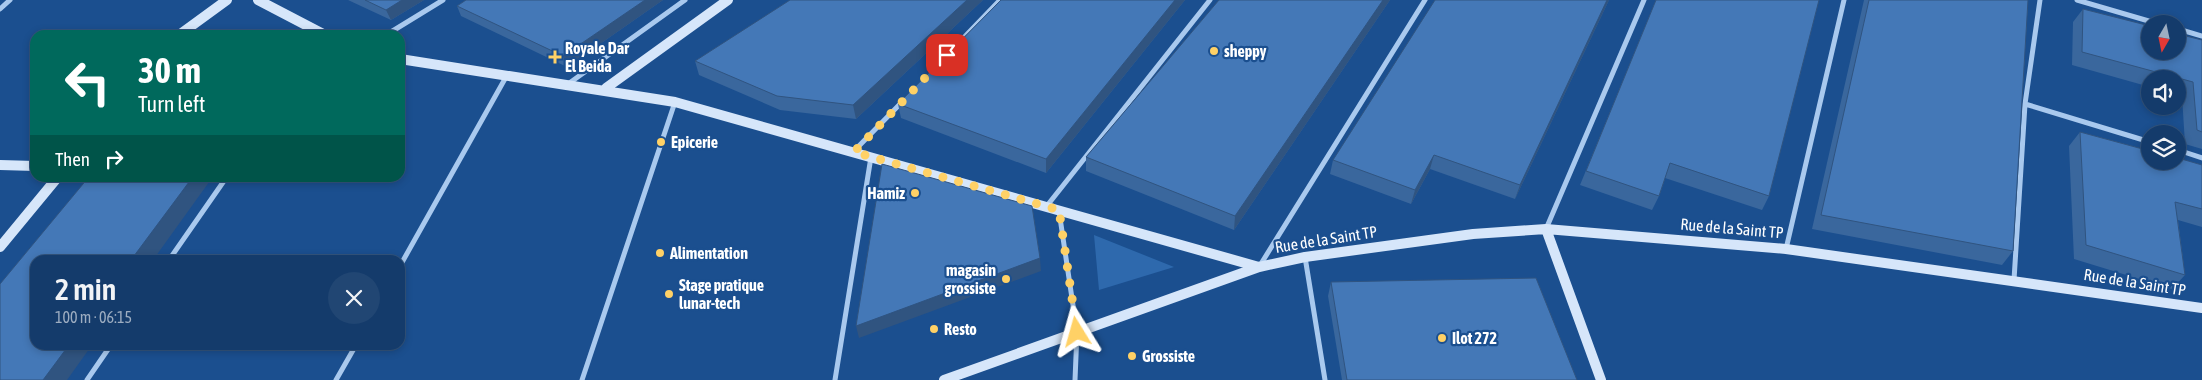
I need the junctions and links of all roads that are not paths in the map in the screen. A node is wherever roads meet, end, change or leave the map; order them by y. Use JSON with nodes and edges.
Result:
{"nodes":[{"id":1,"x":10,"y":0,"type":"edge"},
{"id":2,"x":227,"y":0,"type":"edge"},
{"id":3,"x":258,"y":0,"type":"edge"},
{"id":4,"x":443,"y":0,"type":"edge"},
{"id":5,"x":685,"y":0,"type":"edge"},
{"id":6,"x":728,"y":0,"type":"edge"},
{"id":7,"x":1000,"y":0,"type":"edge"},
{"id":8,"x":1210,"y":0,"type":"edge"},
{"id":9,"x":1425,"y":0,"type":"edge"},
{"id":10,"x":1644,"y":0,"type":"edge"},
{"id":11,"x":1844,"y":0,"type":"edge"},
{"id":12,"x":2040,"y":0,"type":"edge"},
{"id":13,"x":2078,"y":0,"type":"edge"},
{"id":14,"x":0,"y":9,"type":"edge"},
{"id":15,"x":2141,"y":19,"type":"edge"},
{"id":16,"x":185,"y":30,"type":"edge"},
{"id":17,"x":315,"y":30,"type":"edge"},
{"id":18,"x":394,"y":30,"type":"edge"},
{"id":19,"x":2186,"y":31,"type":"edge"},
{"id":20,"x":2202,"y":36,"type":"edge"},
{"id":21,"x":947,"y":55,"type":"edge"},
{"id":22,"x":405,"y":60,"type":"edge"},
{"id":23,"x":506,"y":77,"type":"junction"},
{"id":24,"x":567,"y":84,"type":"junction"},
{"id":25,"x":606,"y":88,"type":"junction"},
{"id":26,"x":907,"y":97,"type":"edge"},
{"id":27,"x":675,"y":102,"type":"junction"},
{"id":28,"x":2025,"y":104,"type":"junction"},
{"id":29,"x":2141,"y":139,"type":"edge"},
{"id":30,"x":854,"y":152,"type":"junction"},
{"id":31,"x":2186,"y":153,"type":"edge"},
{"id":32,"x":871,"y":157,"type":"junction"},
{"id":33,"x":2202,"y":158,"type":"edge"},
{"id":34,"x":0,"y":166,"type":"edge"},
{"id":35,"x":30,"y":166,"type":"edge"},
{"id":36,"x":54,"y":182,"type":"edge"},
{"id":37,"x":223,"y":182,"type":"edge"},
{"id":38,"x":1046,"y":207,"type":"junction"},
{"id":39,"x":1059,"y":210,"type":"junction"},
{"id":40,"x":1546,"y":228,"type":"junction"},
{"id":41,"x":0,"y":247,"type":"edge"},
{"id":42,"x":1786,"y":249,"type":"junction"},
{"id":43,"x":173,"y":255,"type":"edge"},
{"id":44,"x":405,"y":257,"type":"edge"},
{"id":45,"x":1306,"y":257,"type":"junction"},
{"id":46,"x":1259,"y":267,"type":"junction"},
{"id":47,"x":2014,"y":280,"type":"junction"},
{"id":48,"x":2202,"y":308,"type":"edge"},
{"id":49,"x":1077,"y":332,"type":"junction"},
{"id":50,"x":108,"y":350,"type":"edge"},
{"id":51,"x":353,"y":350,"type":"edge"},
{"id":52,"x":87,"y":380,"type":"edge"},
{"id":53,"x":336,"y":380,"type":"edge"},
{"id":54,"x":582,"y":380,"type":"edge"},
{"id":55,"x":835,"y":380,"type":"edge"},
{"id":56,"x":944,"y":380,"type":"edge"},
{"id":57,"x":1075,"y":380,"type":"edge"},
{"id":58,"x":1325,"y":380,"type":"edge"},
{"id":59,"x":1601,"y":380,"type":"edge"}],
"edges":[{"from":1,"to":14,"type":"street"},
{"from":2,"to":16,"type":"street"},
{"from":3,"to":17,"type":"street"},
{"from":4,"to":18,"type":"street"},
{"from":5,"to":24,"type":"street"},
{"from":6,"to":25,"type":"street"},
{"from":7,"to":21,"type":"street"},
{"from":8,"to":38,"type":"street"},
{"from":9,"to":46,"type":"street"},
{"from":10,"to":40,"type":"street"},
{"from":11,"to":42,"type":"street"},
{"from":12,"to":28,"type":"street"},
{"from":13,"to":15,"type":"street"},
{"from":19,"to":20,"type":"street"},
{"from":22,"to":23,"type":"street"},
{"from":23,"to":24,"type":"street"},
{"from":23,"to":44,"type":"street"},
{"from":24,"to":25,"type":"street"},
{"from":25,"to":27,"type":"street"},
{"from":26,"to":30,"type":"street"},
{"from":27,"to":30,"type":"street"},
{"from":27,"to":54,"type":"street"},
{"from":28,"to":29,"type":"street"},
{"from":28,"to":47,"type":"street"},
{"from":30,"to":32,"type":"street"},
{"from":31,"to":33,"type":"street"},
{"from":32,"to":38,"type":"street"},
{"from":32,"to":55,"type":"street"},
{"from":34,"to":35,"type":"street"},
{"from":36,"to":41,"type":"street"},
{"from":37,"to":43,"type":"street"},
{"from":38,"to":39,"type":"street"},
{"from":39,"to":46,"type":"street"},
{"from":39,"to":49,"type":"street"},
{"from":40,"to":42,"type":"street","name":"Rue de la Saint TP"},
{"from":40,"to":45,"type":"street","name":"Rue de la Saint TP"},
{"from":40,"to":59,"type":"street"},
{"from":42,"to":47,"type":"street","name":"Rue de la Saint TP"},
{"from":45,"to":46,"type":"street","name":"Rue de la Saint TP"},
{"from":45,"to":58,"type":"street"},
{"from":46,"to":49,"type":"street","name":"Rue de la Saint TP"},
{"from":47,"to":48,"type":"street","name":"Rue de la Saint TP"},
{"from":49,"to":56,"type":"street","name":"Rue de la Saint TP"},
{"from":49,"to":57,"type":"street"},
{"from":50,"to":52,"type":"street"},
{"from":51,"to":53,"type":"street"}]}
